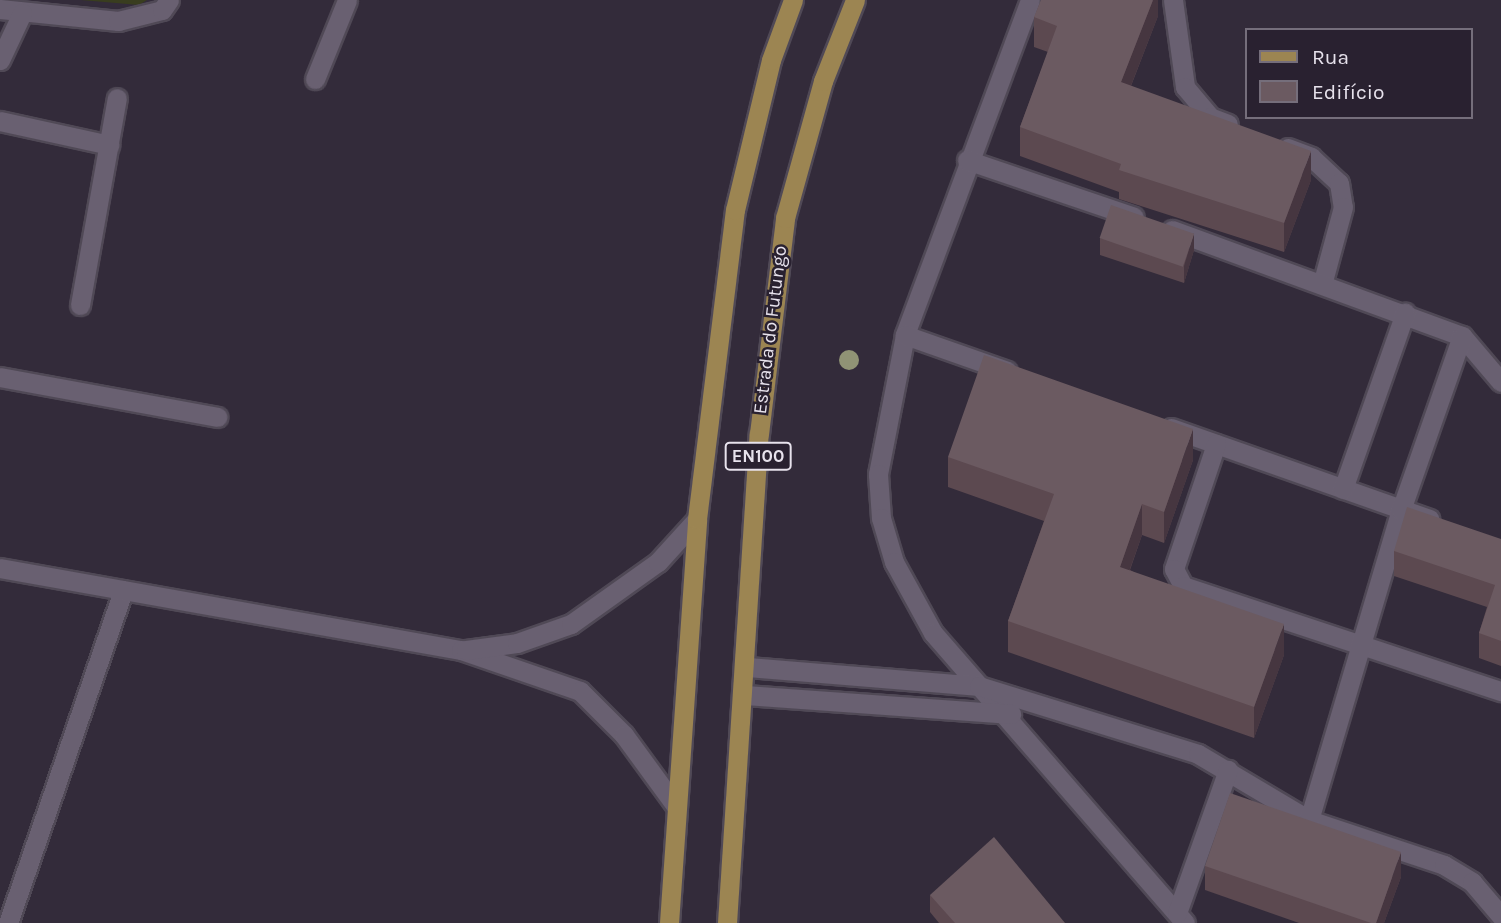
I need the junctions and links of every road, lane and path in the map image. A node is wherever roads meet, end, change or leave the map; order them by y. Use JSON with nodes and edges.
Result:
{"nodes":[{"id":1,"x":169,"y":0,"type":"edge"},
{"id":2,"x":347,"y":0,"type":"edge"},
{"id":3,"x":793,"y":0,"type":"edge"},
{"id":4,"x":855,"y":0,"type":"edge"},
{"id":5,"x":1030,"y":0,"type":"edge"},
{"id":6,"x":1173,"y":0,"type":"edge"},
{"id":7,"x":0,"y":9,"type":"edge"},
{"id":8,"x":22,"y":13,"type":"junction"},
{"id":9,"x":0,"y":60,"type":"edge"},
{"id":10,"x":315,"y":79,"type":"dead end"},
{"id":11,"x":117,"y":98,"type":"dead end"},
{"id":12,"x":0,"y":121,"type":"edge"},
{"id":13,"x":1248,"y":132,"type":"edge"},
{"id":14,"x":1273,"y":142,"type":"edge"},
{"id":15,"x":109,"y":145,"type":"junction"},
{"id":16,"x":967,"y":160,"type":"junction"},
{"id":17,"x":1323,"y":281,"type":"junction"},
{"id":18,"x":80,"y":305,"type":"dead end"},
{"id":19,"x":1405,"y":313,"type":"junction"},
{"id":20,"x":905,"y":335,"type":"junction"},
{"id":21,"x":1462,"y":336,"type":"junction"},
{"id":22,"x":1022,"y":376,"type":"edge"},
{"id":23,"x":0,"y":377,"type":"edge"},
{"id":24,"x":1501,"y":382,"type":"edge"},
{"id":25,"x":217,"y":417,"type":"dead end"},
{"id":26,"x":1152,"y":421,"type":"edge"},
{"id":27,"x":1216,"y":444,"type":"junction"},
{"id":28,"x":1343,"y":489,"type":"junction"},
{"id":29,"x":1401,"y":510,"type":"junction"},
{"id":30,"x":697,"y":519,"type":"junction"},
{"id":31,"x":1451,"y":526,"type":"edge"},
{"id":32,"x":0,"y":568,"type":"edge"},
{"id":33,"x":123,"y":590,"type":"junction"},
{"id":34,"x":1360,"y":646,"type":"junction"},
{"id":35,"x":461,"y":650,"type":"junction"},
{"id":36,"x":748,"y":667,"type":"junction"},
{"id":37,"x":979,"y":686,"type":"junction"},
{"id":38,"x":1501,"y":691,"type":"edge"},
{"id":39,"x":745,"y":695,"type":"junction"},
{"id":40,"x":1038,"y":704,"type":"junction"},
{"id":41,"x":1006,"y":716,"type":"junction"},
{"id":42,"x":1228,"y":770,"type":"junction"},
{"id":43,"x":675,"y":805,"type":"junction"},
{"id":44,"x":1309,"y":820,"type":"junction"},
{"id":45,"x":1498,"y":914,"type":"edge"},
{"id":46,"x":1181,"y":918,"type":"edge"},
{"id":47,"x":8,"y":923,"type":"edge"},
{"id":48,"x":669,"y":923,"type":"edge"},
{"id":49,"x":727,"y":923,"type":"edge"}],
"edges":[{"from":1,"to":8,"type":"street"},
{"from":2,"to":10,"type":"street"},
{"from":3,"to":30,"type":"main road","number":"EN100"},
{"from":4,"to":36,"type":"main road","name":"Estrada do Futungo","number":"EN100"},
{"from":5,"to":16,"type":"street"},
{"from":6,"to":13,"type":"street"},
{"from":7,"to":8,"type":"street"},
{"from":8,"to":9,"type":"street"},
{"from":11,"to":15,"type":"street"},
{"from":12,"to":15,"type":"street"},
{"from":14,"to":17,"type":"street"},
{"from":15,"to":18,"type":"street"},
{"from":16,"to":17,"type":"street"},
{"from":16,"to":20,"type":"street"},
{"from":17,"to":19,"type":"street"},
{"from":19,"to":21,"type":"street"},
{"from":19,"to":28,"type":"street"},
{"from":20,"to":22,"type":"street"},
{"from":20,"to":37,"type":"street"},
{"from":21,"to":24,"type":"street"},
{"from":21,"to":29,"type":"street"},
{"from":23,"to":25,"type":"street"},
{"from":26,"to":27,"type":"street"},
{"from":27,"to":28,"type":"street"},
{"from":27,"to":34,"type":"street"},
{"from":28,"to":29,"type":"street"},
{"from":29,"to":31,"type":"street"},
{"from":29,"to":34,"type":"street"},
{"from":30,"to":35,"type":"street"},
{"from":30,"to":43,"type":"main road","number":"EN100"},
{"from":32,"to":33,"type":"street"},
{"from":33,"to":35,"type":"street"},
{"from":33,"to":47,"type":"street"},
{"from":34,"to":38,"type":"street"},
{"from":34,"to":44,"type":"street"},
{"from":35,"to":43,"type":"street"},
{"from":36,"to":37,"type":"street"},
{"from":36,"to":39,"type":"main road","name":"Estrada do Futungo","number":"EN100"},
{"from":37,"to":40,"type":"street"},
{"from":37,"to":41,"type":"street"},
{"from":39,"to":41,"type":"street"},
{"from":39,"to":49,"type":"main road","name":"Estrada do Futungo","number":"EN100"},
{"from":40,"to":41,"type":"street"},
{"from":40,"to":42,"type":"street"},
{"from":41,"to":46,"type":"street"},
{"from":42,"to":44,"type":"street"},
{"from":42,"to":46,"type":"street"},
{"from":43,"to":48,"type":"main road","number":"EN100"},
{"from":44,"to":45,"type":"street"}]}
